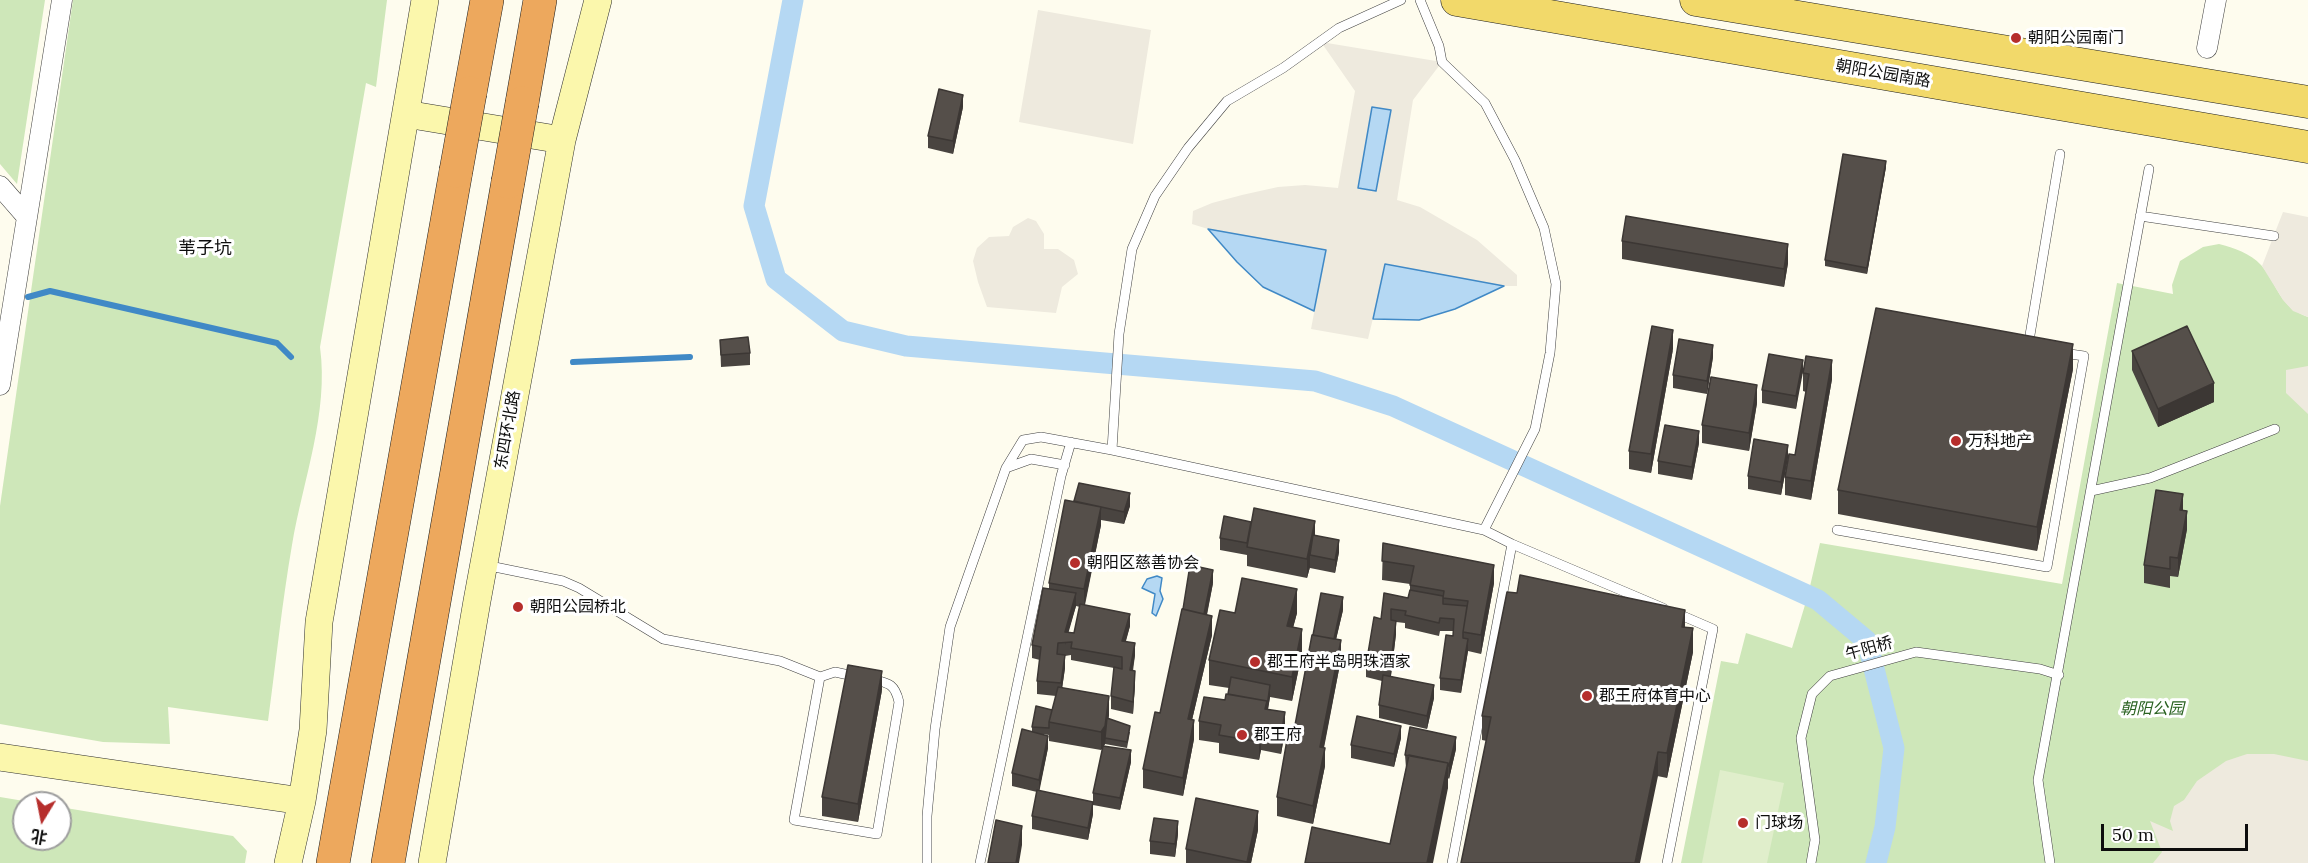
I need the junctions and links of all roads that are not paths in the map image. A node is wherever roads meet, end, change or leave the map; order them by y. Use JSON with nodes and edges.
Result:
{"nodes":[{"id":1,"x":62,"y":0,"type":"edge"},
{"id":2,"x":425,"y":0,"type":"edge"},
{"id":3,"x":487,"y":0,"type":"edge"},
{"id":4,"x":540,"y":0,"type":"edge"},
{"id":5,"x":598,"y":0,"type":"edge"},
{"id":6,"x":1401,"y":0,"type":"edge"},
{"id":7,"x":1420,"y":0,"type":"edge"},
{"id":8,"x":1457,"y":0,"type":"edge"},
{"id":9,"x":1696,"y":0,"type":"edge"},
{"id":10,"x":2216,"y":0,"type":"edge"},
{"id":11,"x":1807,"y":10,"type":"edge"},
{"id":12,"x":2207,"y":48,"type":"dead end"},
{"id":13,"x":2308,"y":102,"type":"edge"},
{"id":14,"x":406,"y":114,"type":"junction"},
{"id":15,"x":562,"y":140,"type":"junction"},
{"id":16,"x":2308,"y":147,"type":"edge"},
{"id":17,"x":2060,"y":154,"type":"dead end"},
{"id":18,"x":2149,"y":169,"type":"dead end"},
{"id":19,"x":0,"y":186,"type":"edge"},
{"id":20,"x":0,"y":212,"type":"edge"},
{"id":21,"x":2140,"y":216,"type":"junction"},
{"id":22,"x":27,"y":217,"type":"junction"},
{"id":23,"x":2274,"y":236,"type":"dead end"},
{"id":24,"x":2017,"y":345,"type":"edge"},
{"id":25,"x":2028,"y":347,"type":"junction"},
{"id":26,"x":2039,"y":349,"type":"edge"},
{"id":27,"x":2050,"y":351,"type":"edge"},
{"id":28,"x":0,"y":385,"type":"edge"},
{"id":29,"x":2275,"y":429,"type":"dead end"},
{"id":30,"x":1071,"y":442,"type":"junction"},
{"id":31,"x":1112,"y":450,"type":"junction"},
{"id":32,"x":1065,"y":465,"type":"junction"},
{"id":33,"x":1006,"y":468,"type":"junction"},
{"id":34,"x":2091,"y":491,"type":"junction"},
{"id":35,"x":1484,"y":530,"type":"junction"},
{"id":36,"x":1837,"y":530,"type":"dead end"},
{"id":37,"x":1512,"y":544,"type":"junction"},
{"id":38,"x":484,"y":565,"type":"junction"},
{"id":39,"x":2059,"y":675,"type":"junction"},
{"id":40,"x":820,"y":677,"type":"junction"},
{"id":41,"x":0,"y":757,"type":"edge"},
{"id":42,"x":302,"y":801,"type":"junction"},
{"id":43,"x":288,"y":863,"type":"edge"},
{"id":44,"x":333,"y":863,"type":"edge"},
{"id":45,"x":388,"y":863,"type":"edge"},
{"id":46,"x":432,"y":863,"type":"edge"},
{"id":47,"x":927,"y":863,"type":"edge"},
{"id":48,"x":980,"y":863,"type":"edge"},
{"id":49,"x":1452,"y":863,"type":"edge"},
{"id":50,"x":1667,"y":863,"type":"edge"},
{"id":51,"x":1811,"y":863,"type":"edge"},
{"id":52,"x":2050,"y":863,"type":"edge"}],
"edges":[{"from":1,"to":22,"type":"street"},
{"from":2,"to":14,"type":"street"},
{"from":3,"to":44,"type":"highway","bridge":true},
{"from":4,"to":45,"type":"highway","bridge":true},
{"from":5,"to":15,"type":"street","name":"东四环北路"},
{"from":6,"to":31,"type":"lane"},
{"from":7,"to":35,"type":"lane"},
{"from":8,"to":16,"type":"main road","name":"朝阳公园南路"},
{"from":9,"to":11,"type":"main road"},
{"from":10,"to":12,"type":"street"},
{"from":11,"to":13,"type":"main road"},
{"from":14,"to":15,"type":"street"},
{"from":14,"to":42,"type":"street"},
{"from":15,"to":38,"type":"street","name":"东四环北路"},
{"from":17,"to":25,"type":"lane"},
{"from":18,"to":21,"type":"lane"},
{"from":19,"to":22,"type":"street"},
{"from":20,"to":22,"type":"street"},
{"from":21,"to":23,"type":"lane"},
{"from":21,"to":34,"type":"lane"},
{"from":22,"to":28,"type":"street"},
{"from":24,"to":25,"type":"lane"},
{"from":25,"to":26,"type":"lane"},
{"from":27,"to":36,"type":"lane"},
{"from":29,"to":34,"type":"lane"},
{"from":30,"to":31,"type":"lane"},
{"from":30,"to":32,"type":"lane"},
{"from":30,"to":33,"type":"lane"},
{"from":31,"to":35,"type":"lane"},
{"from":32,"to":33,"type":"lane"},
{"from":32,"to":48,"type":"lane"},
{"from":33,"to":47,"type":"lane"},
{"from":34,"to":39,"type":"lane"},
{"from":35,"to":37,"type":"lane"},
{"from":37,"to":49,"type":"lane"},
{"from":37,"to":50,"type":"lane"},
{"from":38,"to":40,"type":"lane"},
{"from":38,"to":46,"type":"street","name":"东四环北路"},
{"from":39,"to":51,"type":"lane","name":"午阳桥"},
{"from":39,"to":52,"type":"lane"},
{"from":40,"to":40,"type":"lane"},
{"from":41,"to":42,"type":"street"},
{"from":42,"to":43,"type":"street"}]}
